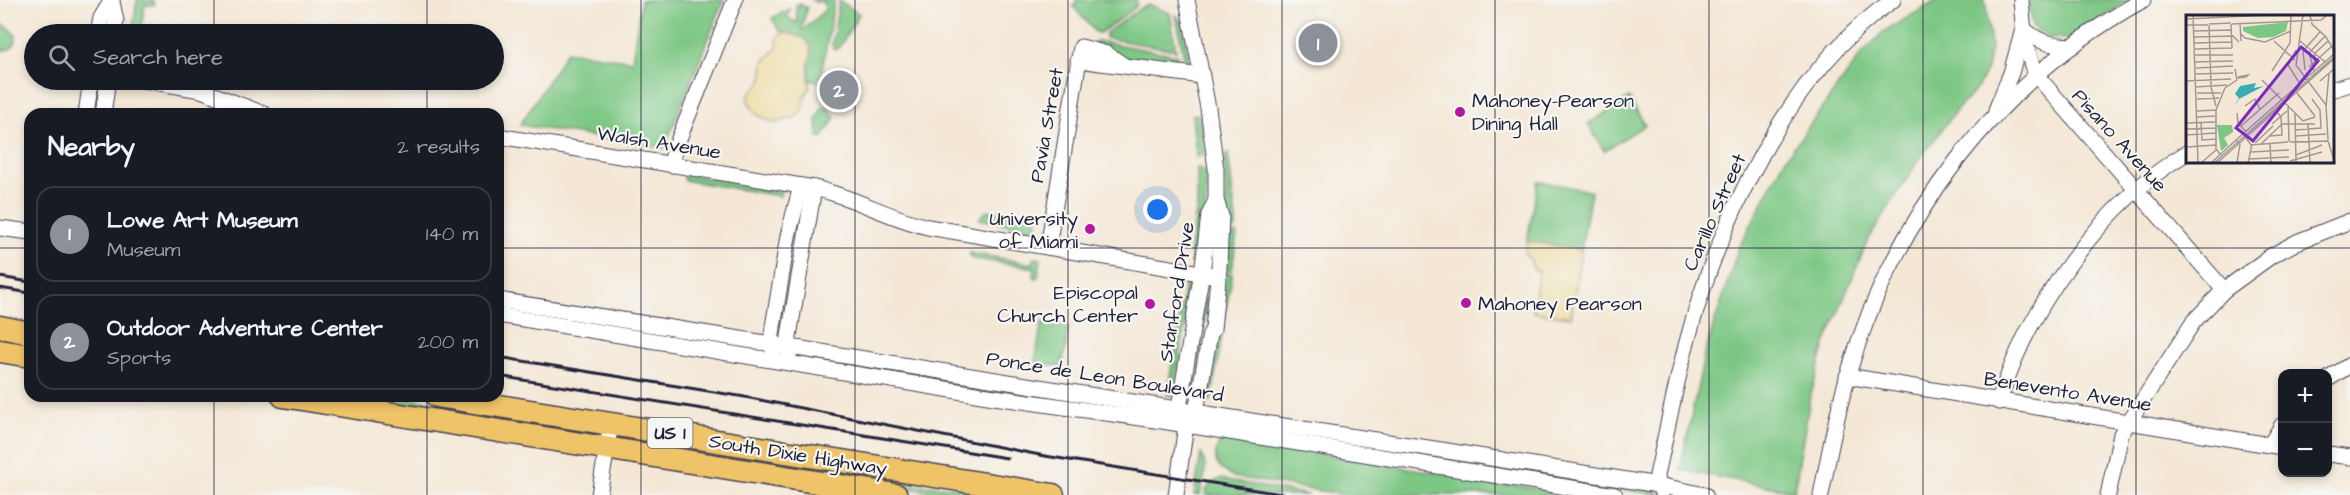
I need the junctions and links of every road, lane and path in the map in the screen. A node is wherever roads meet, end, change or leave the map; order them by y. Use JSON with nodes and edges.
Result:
{"nodes":[{"id":1,"x":735,"y":0,"type":"edge"},
{"id":2,"x":1187,"y":0,"type":"edge"},
{"id":3,"x":1893,"y":0,"type":"edge"},
{"id":4,"x":2021,"y":0,"type":"edge"},
{"id":5,"x":2143,"y":0,"type":"edge"},
{"id":6,"x":112,"y":1,"type":"edge"},
{"id":7,"x":100,"y":24,"type":"edge"},
{"id":8,"x":115,"y":24,"type":"edge"},
{"id":9,"x":2023,"y":28,"type":"junction"},
{"id":10,"x":2073,"y":46,"type":"junction"},
{"id":11,"x":2036,"y":75,"type":"junction"},
{"id":12,"x":1202,"y":76,"type":"junction"},
{"id":13,"x":2350,"y":84,"type":"edge"},
{"id":14,"x":2335,"y":88,"type":"edge"},
{"id":15,"x":90,"y":90,"type":"edge"},
{"id":16,"x":107,"y":90,"type":"edge"},
{"id":17,"x":201,"y":90,"type":"edge"},
{"id":18,"x":87,"y":108,"type":"edge"},
{"id":19,"x":104,"y":108,"type":"edge"},
{"id":20,"x":246,"y":108,"type":"edge"},
{"id":21,"x":1992,"y":118,"type":"junction"},
{"id":22,"x":504,"y":137,"type":"edge"},
{"id":23,"x":2186,"y":153,"type":"edge"},
{"id":24,"x":671,"y":165,"type":"junction"},
{"id":25,"x":807,"y":187,"type":"junction"},
{"id":26,"x":2136,"y":190,"type":"junction"},
{"id":27,"x":1216,"y":200,"type":"junction"},
{"id":28,"x":2350,"y":221,"type":"edge"},
{"id":29,"x":0,"y":228,"type":"edge"},
{"id":30,"x":24,"y":231,"type":"edge"},
{"id":31,"x":1048,"y":247,"type":"junction"},
{"id":32,"x":1202,"y":273,"type":"junction"},
{"id":33,"x":1218,"y":276,"type":"junction"},
{"id":34,"x":2224,"y":290,"type":"junction"},
{"id":35,"x":504,"y":301,"type":"edge"},
{"id":36,"x":777,"y":305,"type":"junction"},
{"id":37,"x":794,"y":307,"type":"junction"},
{"id":38,"x":504,"y":316,"type":"edge"},
{"id":39,"x":0,"y":327,"type":"edge"},
{"id":40,"x":24,"y":332,"type":"edge"},
{"id":41,"x":771,"y":344,"type":"junction"},
{"id":42,"x":788,"y":346,"type":"junction"},
{"id":43,"x":0,"y":351,"type":"edge"},
{"id":44,"x":24,"y":355,"type":"edge"},
{"id":45,"x":784,"y":362,"type":"junction"},
{"id":46,"x":2350,"y":365,"type":"edge"},
{"id":47,"x":1847,"y":376,"type":"junction"},
{"id":48,"x":2332,"y":376,"type":"edge"},
{"id":49,"x":320,"y":402,"type":"edge"},
{"id":50,"x":476,"y":402,"type":"edge"},
{"id":51,"x":1999,"y":402,"type":"junction"},
{"id":52,"x":1179,"y":408,"type":"junction"},
{"id":53,"x":1196,"y":411,"type":"junction"},
{"id":54,"x":2128,"y":422,"type":"junction"},
{"id":55,"x":611,"y":423,"type":"junction"},
{"id":56,"x":1186,"y":425,"type":"junction"},
{"id":57,"x":1364,"y":446,"type":"junction"},
{"id":58,"x":2276,"y":446,"type":"edge"},
{"id":59,"x":607,"y":448,"type":"junction"},
{"id":60,"x":2332,"y":455,"type":"edge"},
{"id":61,"x":1439,"y":457,"type":"junction"},
{"id":62,"x":2350,"y":457,"type":"edge"},
{"id":63,"x":861,"y":464,"type":"junction"},
{"id":64,"x":1661,"y":490,"type":"edge"},
{"id":65,"x":857,"y":492,"type":"edge"},
{"id":66,"x":599,"y":495,"type":"edge"},
{"id":67,"x":896,"y":495,"type":"edge"},
{"id":68,"x":1053,"y":495,"type":"edge"},
{"id":69,"x":1176,"y":495,"type":"edge"},
{"id":70,"x":1616,"y":495,"type":"edge"},
{"id":71,"x":1705,"y":495,"type":"edge"},
{"id":72,"x":1821,"y":495,"type":"edge"},
{"id":73,"x":2109,"y":495,"type":"edge"}],
"edges":[{"from":1,"to":24,"type":"street"},
{"from":2,"to":12,"type":"street","name":"Stanford Drive"},
{"from":3,"to":64,"type":"street","name":"Carillo Street"},
{"from":4,"to":9,"type":"street","name":"Pisano Avenue"},
{"from":5,"to":10,"type":"street"},
{"from":6,"to":7,"type":"street"},
{"from":6,"to":8,"type":"street"},
{"from":9,"to":10,"type":"street"},
{"from":9,"to":11,"type":"street","name":"Pisano Avenue"},
{"from":9,"to":21,"type":"street"},
{"from":10,"to":11,"type":"street"},
{"from":11,"to":21,"type":"street"},
{"from":11,"to":26,"type":"street","name":"Pisano Avenue"},
{"from":12,"to":27,"type":"street","name":"Stanford Drive"},
{"from":12,"to":31,"type":"street","name":"Pavia Street"},
{"from":13,"to":14,"type":"street"},
{"from":15,"to":18,"type":"street"},
{"from":16,"to":19,"type":"street"},
{"from":17,"to":20,"type":"street"},
{"from":21,"to":47,"type":"street"},
{"from":22,"to":24,"type":"street","name":"Walsh Avenue"},
{"from":23,"to":26,"type":"street"},
{"from":24,"to":25,"type":"street","name":"Walsh Avenue"},
{"from":25,"to":31,"type":"street","name":"Walsh Avenue"},
{"from":25,"to":36,"type":"street"},
{"from":25,"to":37,"type":"street"},
{"from":26,"to":34,"type":"street","name":"Pisano Avenue"},
{"from":26,"to":51,"type":"street"},
{"from":27,"to":32,"type":"street","name":"Stanford Drive"},
{"from":27,"to":33,"type":"street","name":"Stanford Drive"},
{"from":28,"to":34,"type":"street"},
{"from":29,"to":30,"type":"street"},
{"from":31,"to":32,"type":"street","name":"Walsh Avenue"},
{"from":32,"to":33,"type":"street","name":"Walsh Avenue"},
{"from":32,"to":52,"type":"street","name":"Stanford Drive"},
{"from":33,"to":53,"type":"street","name":"Stanford Drive"},
{"from":34,"to":54,"type":"street"},
{"from":35,"to":41,"type":"street","name":"Ponce de Leon Boulevard"},
{"from":36,"to":37,"type":"street"},
{"from":36,"to":41,"type":"street"},
{"from":37,"to":42,"type":"street"},
{"from":38,"to":45,"type":"street","name":"Ponce de Leon Boulevard"},
{"from":39,"to":40,"type":"highway"},
{"from":41,"to":42,"type":"street","name":"Ponce de Leon Boulevard"},
{"from":41,"to":45,"type":"street"},
{"from":42,"to":45,"type":"street"},
{"from":42,"to":52,"type":"street","name":"Ponce de Leon Boulevard"},
{"from":43,"to":44,"type":"highway"},
{"from":45,"to":56,"type":"street","name":"Ponce de Leon Boulevard"},
{"from":46,"to":48,"type":"street"},
{"from":47,"to":51,"type":"street","name":"Benevento Avenue"},
{"from":47,"to":72,"type":"street"},
{"from":49,"to":59,"type":"highway","name":"South Dixie Highway","number":"US 1"},
{"from":50,"to":55,"type":"highway","name":"South Dixie Highway","number":"US 1"},
{"from":51,"to":54,"type":"street","name":"Benevento Avenue"},
{"from":52,"to":53,"type":"street","name":"Ponce de Leon Boulevard"},
{"from":52,"to":56,"type":"street"},
{"from":53,"to":56,"type":"street","name":"Stanford Drive"},
{"from":53,"to":57,"type":"street","name":"Ponce de Leon Boulevard"},
{"from":54,"to":58,"type":"street","name":"Benevento Avenue"},
{"from":54,"to":73,"type":"street"},
{"from":55,"to":59,"type":"street"},
{"from":55,"to":63,"type":"highway","name":"South Dixie Highway","number":"US 1"},
{"from":56,"to":57,"type":"street","name":"Ponce de Leon Boulevard"},
{"from":56,"to":69,"type":"street","name":"Stanford Drive"},
{"from":57,"to":61,"type":"street","name":"Ponce de Leon Boulevard"},
{"from":59,"to":65,"type":"highway","name":"South Dixie Highway","number":"US 1"},
{"from":59,"to":66,"type":"street"},
{"from":60,"to":62,"type":"street"},
{"from":61,"to":64,"type":"street","name":"Ponce de Leon Boulevard"},
{"from":61,"to":70,"type":"street","name":"Ponce de Leon Boulevard"},
{"from":63,"to":65,"type":"street"},
{"from":63,"to":68,"type":"highway","name":"South Dixie Highway","number":"US 1"},
{"from":64,"to":71,"type":"street","name":"Ponce de Leon Boulevard"},
{"from":65,"to":67,"type":"highway","name":"South Dixie Highway","number":"US 1"}]}
